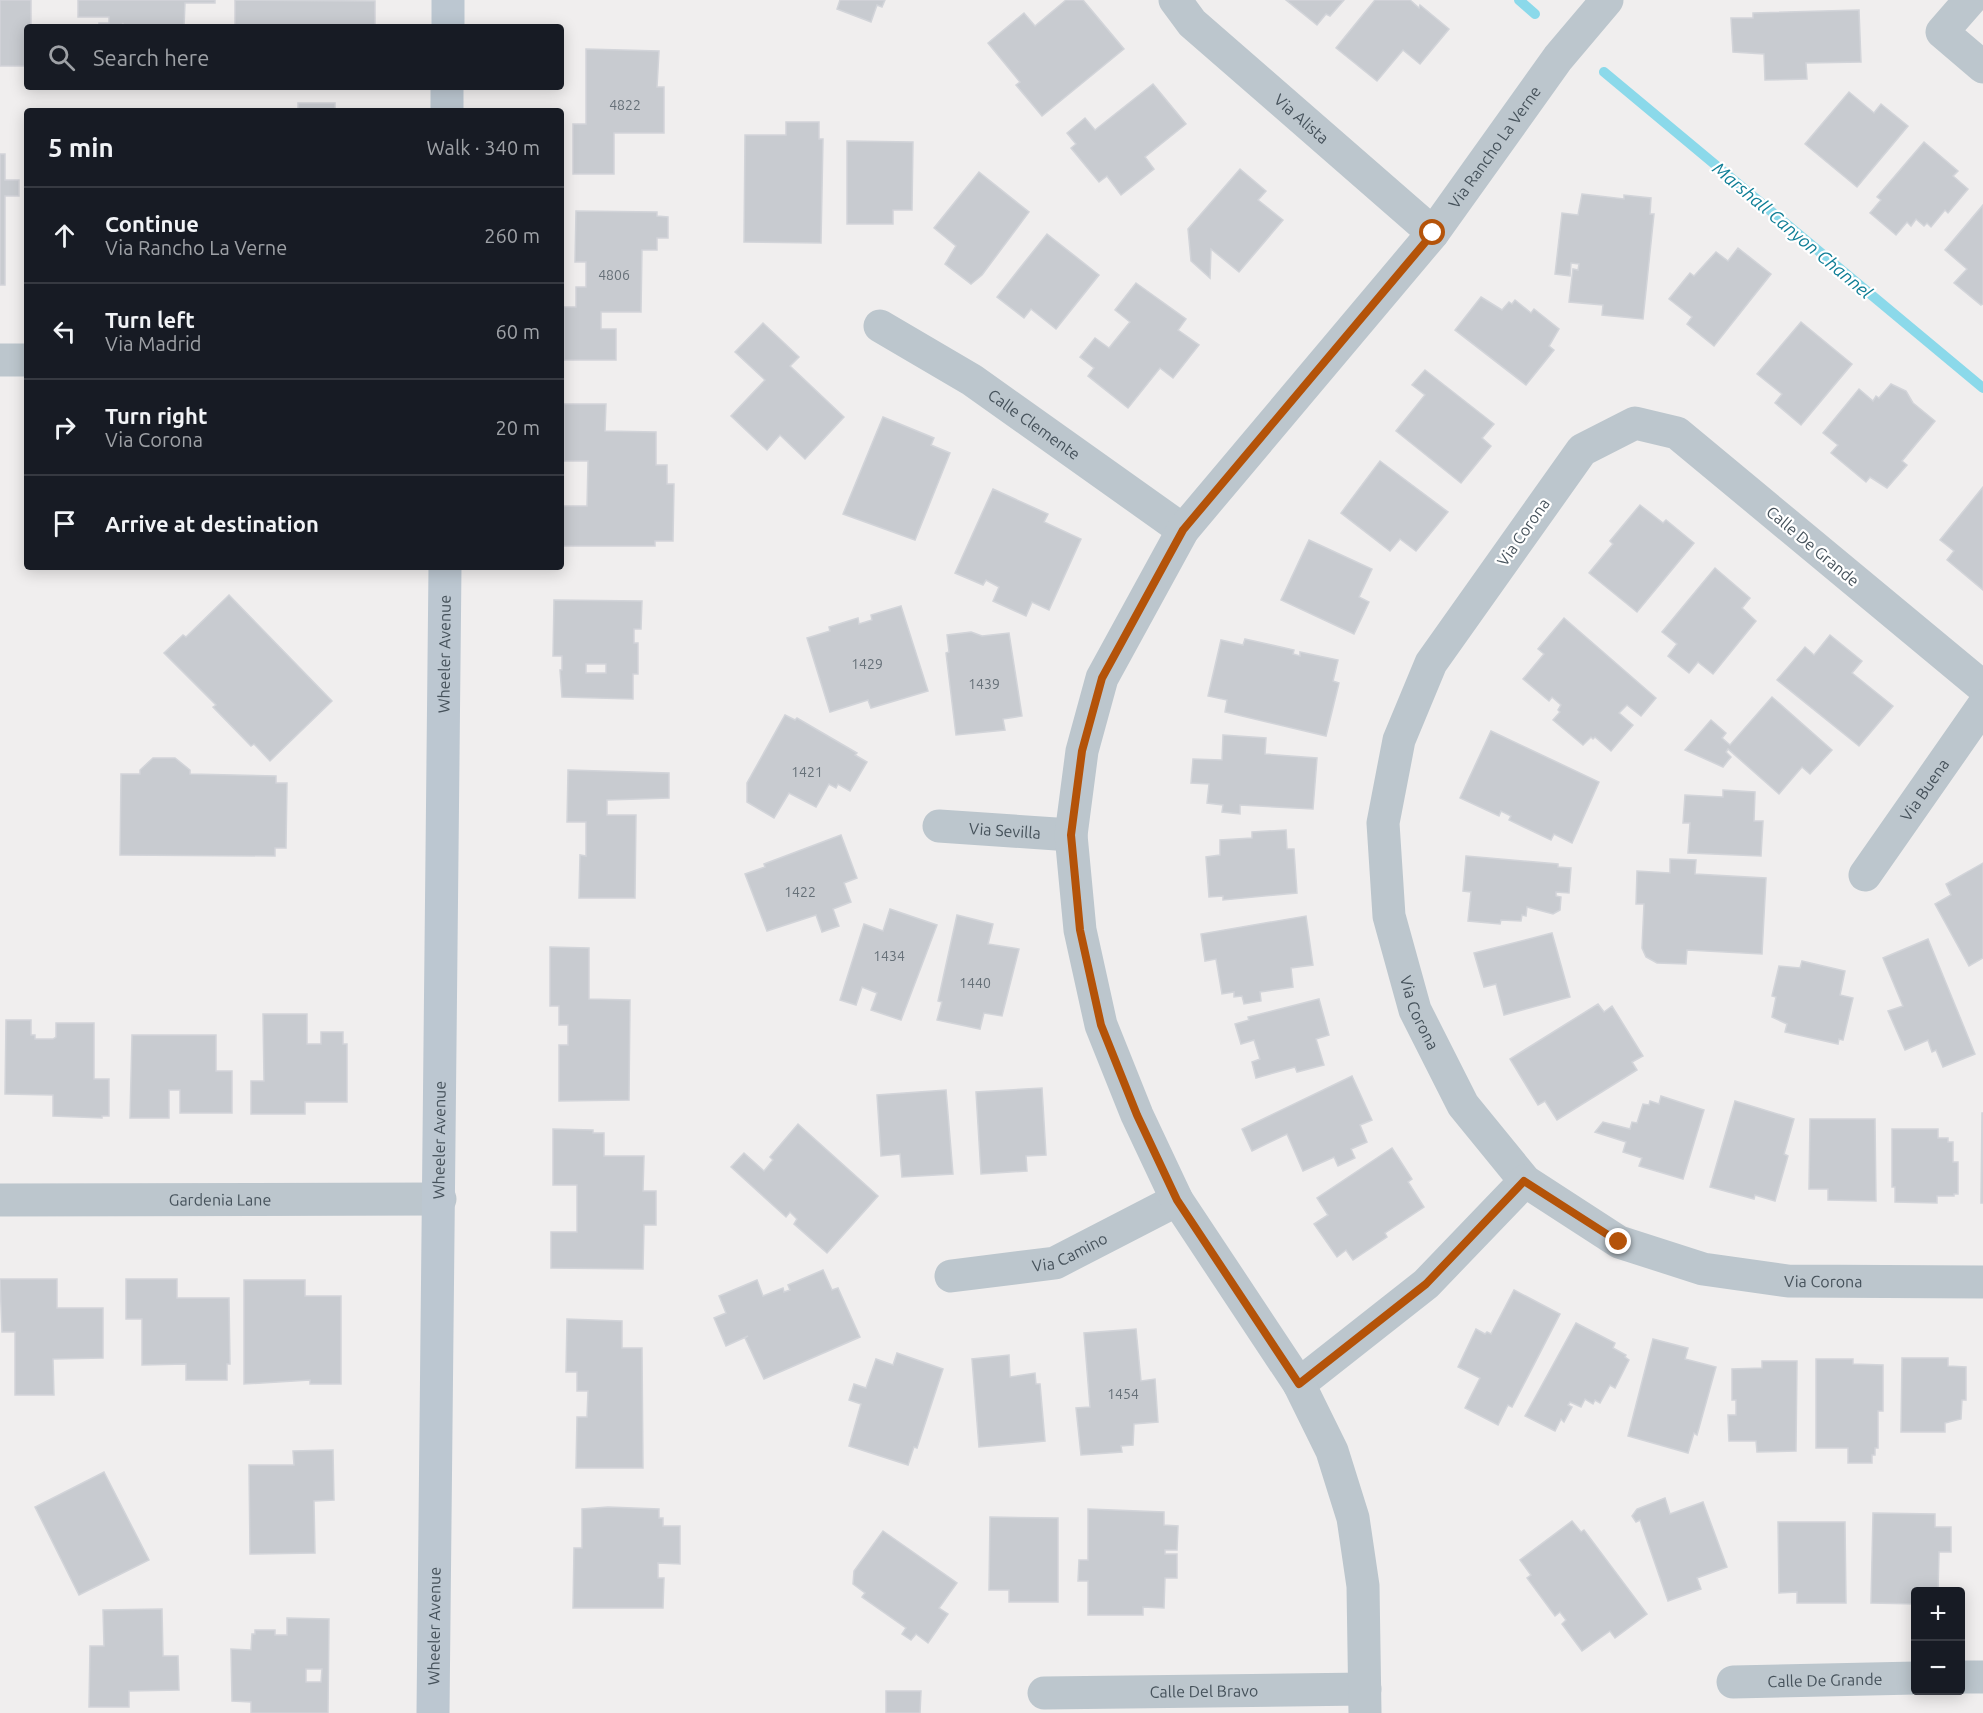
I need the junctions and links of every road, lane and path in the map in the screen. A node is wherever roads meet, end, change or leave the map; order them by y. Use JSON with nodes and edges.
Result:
{"nodes":[{"id":1,"x":448,"y":0,"type":"edge"},
{"id":2,"x":1175,"y":0,"type":"edge"},
{"id":3,"x":1607,"y":0,"type":"edge"},
{"id":4,"x":1970,"y":0,"type":"edge"},
{"id":5,"x":448,"y":24,"type":"edge"},
{"id":6,"x":1983,"y":67,"type":"edge"},
{"id":7,"x":447,"y":90,"type":"edge"},
{"id":8,"x":447,"y":108,"type":"edge"},
{"id":9,"x":1433,"y":233,"type":"junction"},
{"id":10,"x":880,"y":326,"type":"dead end"},
{"id":11,"x":0,"y":360,"type":"edge"},
{"id":12,"x":24,"y":360,"type":"edge"},
{"id":13,"x":1635,"y":423,"type":"joint"},
{"id":14,"x":1183,"y":530,"type":"junction"},
{"id":15,"x":445,"y":570,"type":"edge"},
{"id":16,"x":1983,"y":687,"type":"edge"},
{"id":17,"x":1983,"y":706,"type":"edge"},
{"id":18,"x":939,"y":826,"type":"dead end"},
{"id":19,"x":1071,"y":835,"type":"junction"},
{"id":20,"x":1865,"y":875,"type":"dead end"},
{"id":21,"x":1524,"y":1181,"type":"junction"},
{"id":22,"x":440,"y":1199,"type":"junction"},
{"id":23,"x":0,"y":1200,"type":"edge"},
{"id":24,"x":1177,"y":1200,"type":"junction"},
{"id":25,"x":951,"y":1276,"type":"dead end"},
{"id":26,"x":1983,"y":1282,"type":"edge"},
{"id":27,"x":1299,"y":1384,"type":"junction"},
{"id":28,"x":1965,"y":1677,"type":"edge"},
{"id":29,"x":1983,"y":1677,"type":"edge"},
{"id":30,"x":1911,"y":1678,"type":"edge"},
{"id":31,"x":1733,"y":1682,"type":"dead end"},
{"id":32,"x":1044,"y":1693,"type":"dead end"},
{"id":33,"x":1365,"y":1701,"type":"edge"},
{"id":34,"x":433,"y":1713,"type":"edge"}],
"edges":[{"from":1,"to":5,"type":"main road"},
{"from":2,"to":9,"type":"street","name":"Via Alista"},
{"from":3,"to":9,"type":"street","name":"Via Rancho La Verne"},
{"from":4,"to":6,"type":"street"},
{"from":7,"to":8,"type":"main road"},
{"from":9,"to":14,"type":"street","name":"Via Rancho La Verne"},
{"from":10,"to":14,"type":"street","name":"Calle Clemente"},
{"from":11,"to":12,"type":"street"},
{"from":13,"to":16,"type":"street","name":"Calle De Grande"},
{"from":13,"to":21,"type":"street","name":"Via Corona"},
{"from":14,"to":19,"type":"street","name":"Via Rancho La Verne"},
{"from":15,"to":22,"type":"main road","name":"Wheeler Avenue"},
{"from":17,"to":20,"type":"street","name":"Via Buena"},
{"from":18,"to":19,"type":"street","name":"Via Sevilla"},
{"from":19,"to":24,"type":"street","name":"Via Rancho La Verne"},
{"from":21,"to":26,"type":"street","name":"Via Corona"},
{"from":21,"to":27,"type":"street"},
{"from":22,"to":23,"type":"street","name":"Gardenia Lane"},
{"from":22,"to":34,"type":"main road","name":"Wheeler Avenue"},
{"from":24,"to":25,"type":"street","name":"Via Camino"},
{"from":24,"to":27,"type":"street","name":"Via Rancho La Verne"},
{"from":27,"to":33,"type":"street","name":"Via Rancho La Verne"},
{"from":28,"to":29,"type":"street"},
{"from":30,"to":31,"type":"street","name":"Calle De Grande"},
{"from":32,"to":33,"type":"street","name":"Calle Del Bravo"}]}
